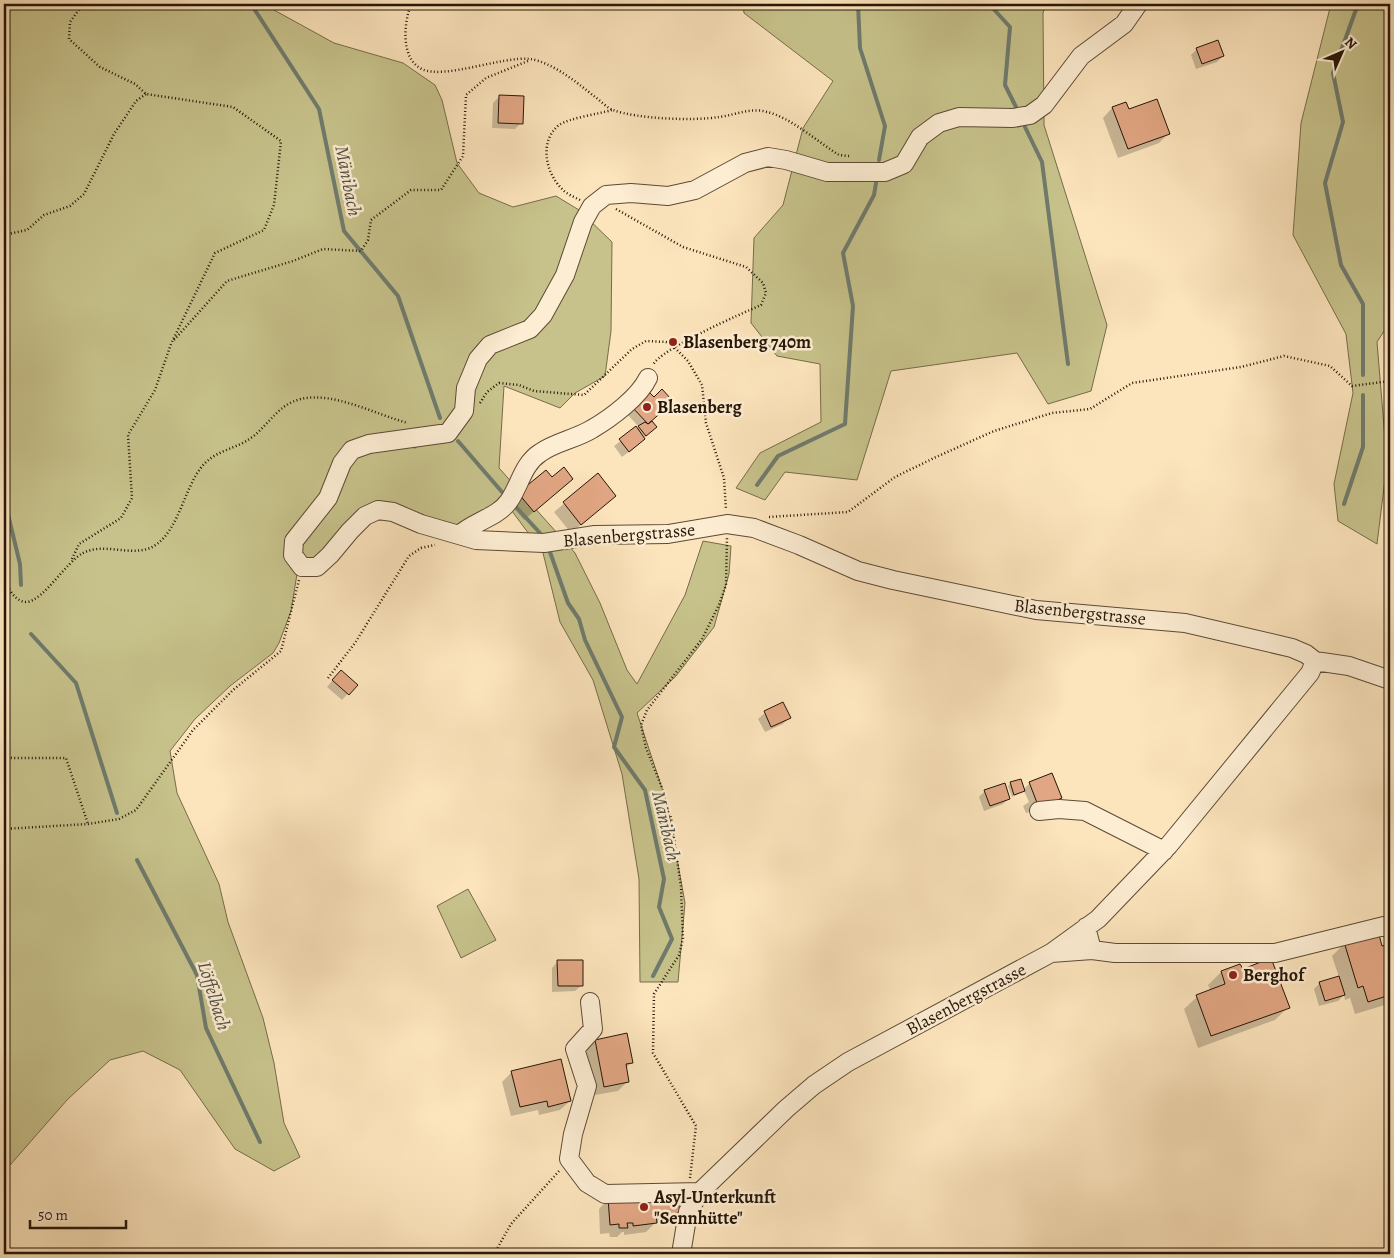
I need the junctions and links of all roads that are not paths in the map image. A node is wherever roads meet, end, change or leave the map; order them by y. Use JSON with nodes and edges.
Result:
{"nodes":[{"id":1,"x":1138,"y":4,"type":"edge"},
{"id":2,"x":648,"y":378,"type":"road end"},
{"id":3,"x":459,"y":535,"type":"junction"},
{"id":4,"x":1315,"y":661,"type":"junction"},
{"id":5,"x":1390,"y":680,"type":"edge"},
{"id":6,"x":1039,"y":811,"type":"dead end"},
{"id":7,"x":1164,"y":851,"type":"junction"},
{"id":8,"x":1086,"y":928,"type":"junction"},
{"id":9,"x":1390,"y":928,"type":"edge"},
{"id":10,"x":1092,"y":950,"type":"junction"},
{"id":11,"x":1051,"y":953,"type":"junction"},
{"id":12,"x":590,"y":1002,"type":"dead end"},
{"id":13,"x":695,"y":1192,"type":"junction"},
{"id":14,"x":681,"y":1254,"type":"edge"}],
"edges":[{"from":1,"to":3,"type":"street","name":"Blasenbergstrasse"},
{"from":2,"to":3,"type":"street"},
{"from":3,"to":4,"type":"street","name":"Blasenbergstrasse"},
{"from":4,"to":5,"type":"street"},
{"from":4,"to":7,"type":"street","name":"Blasenbergstrasse"},
{"from":6,"to":7,"type":"street"},
{"from":7,"to":8,"type":"street","name":"Blasenbergstrasse"},
{"from":8,"to":10,"type":"street"},
{"from":8,"to":11,"type":"street","name":"Blasenbergstrasse"},
{"from":9,"to":10,"type":"street"},
{"from":10,"to":11,"type":"street"},
{"from":11,"to":13,"type":"street","name":"Blasenbergstrasse"},
{"from":12,"to":13,"type":"street"},
{"from":13,"to":14,"type":"street","name":"Blasenbergstrasse"}]}
